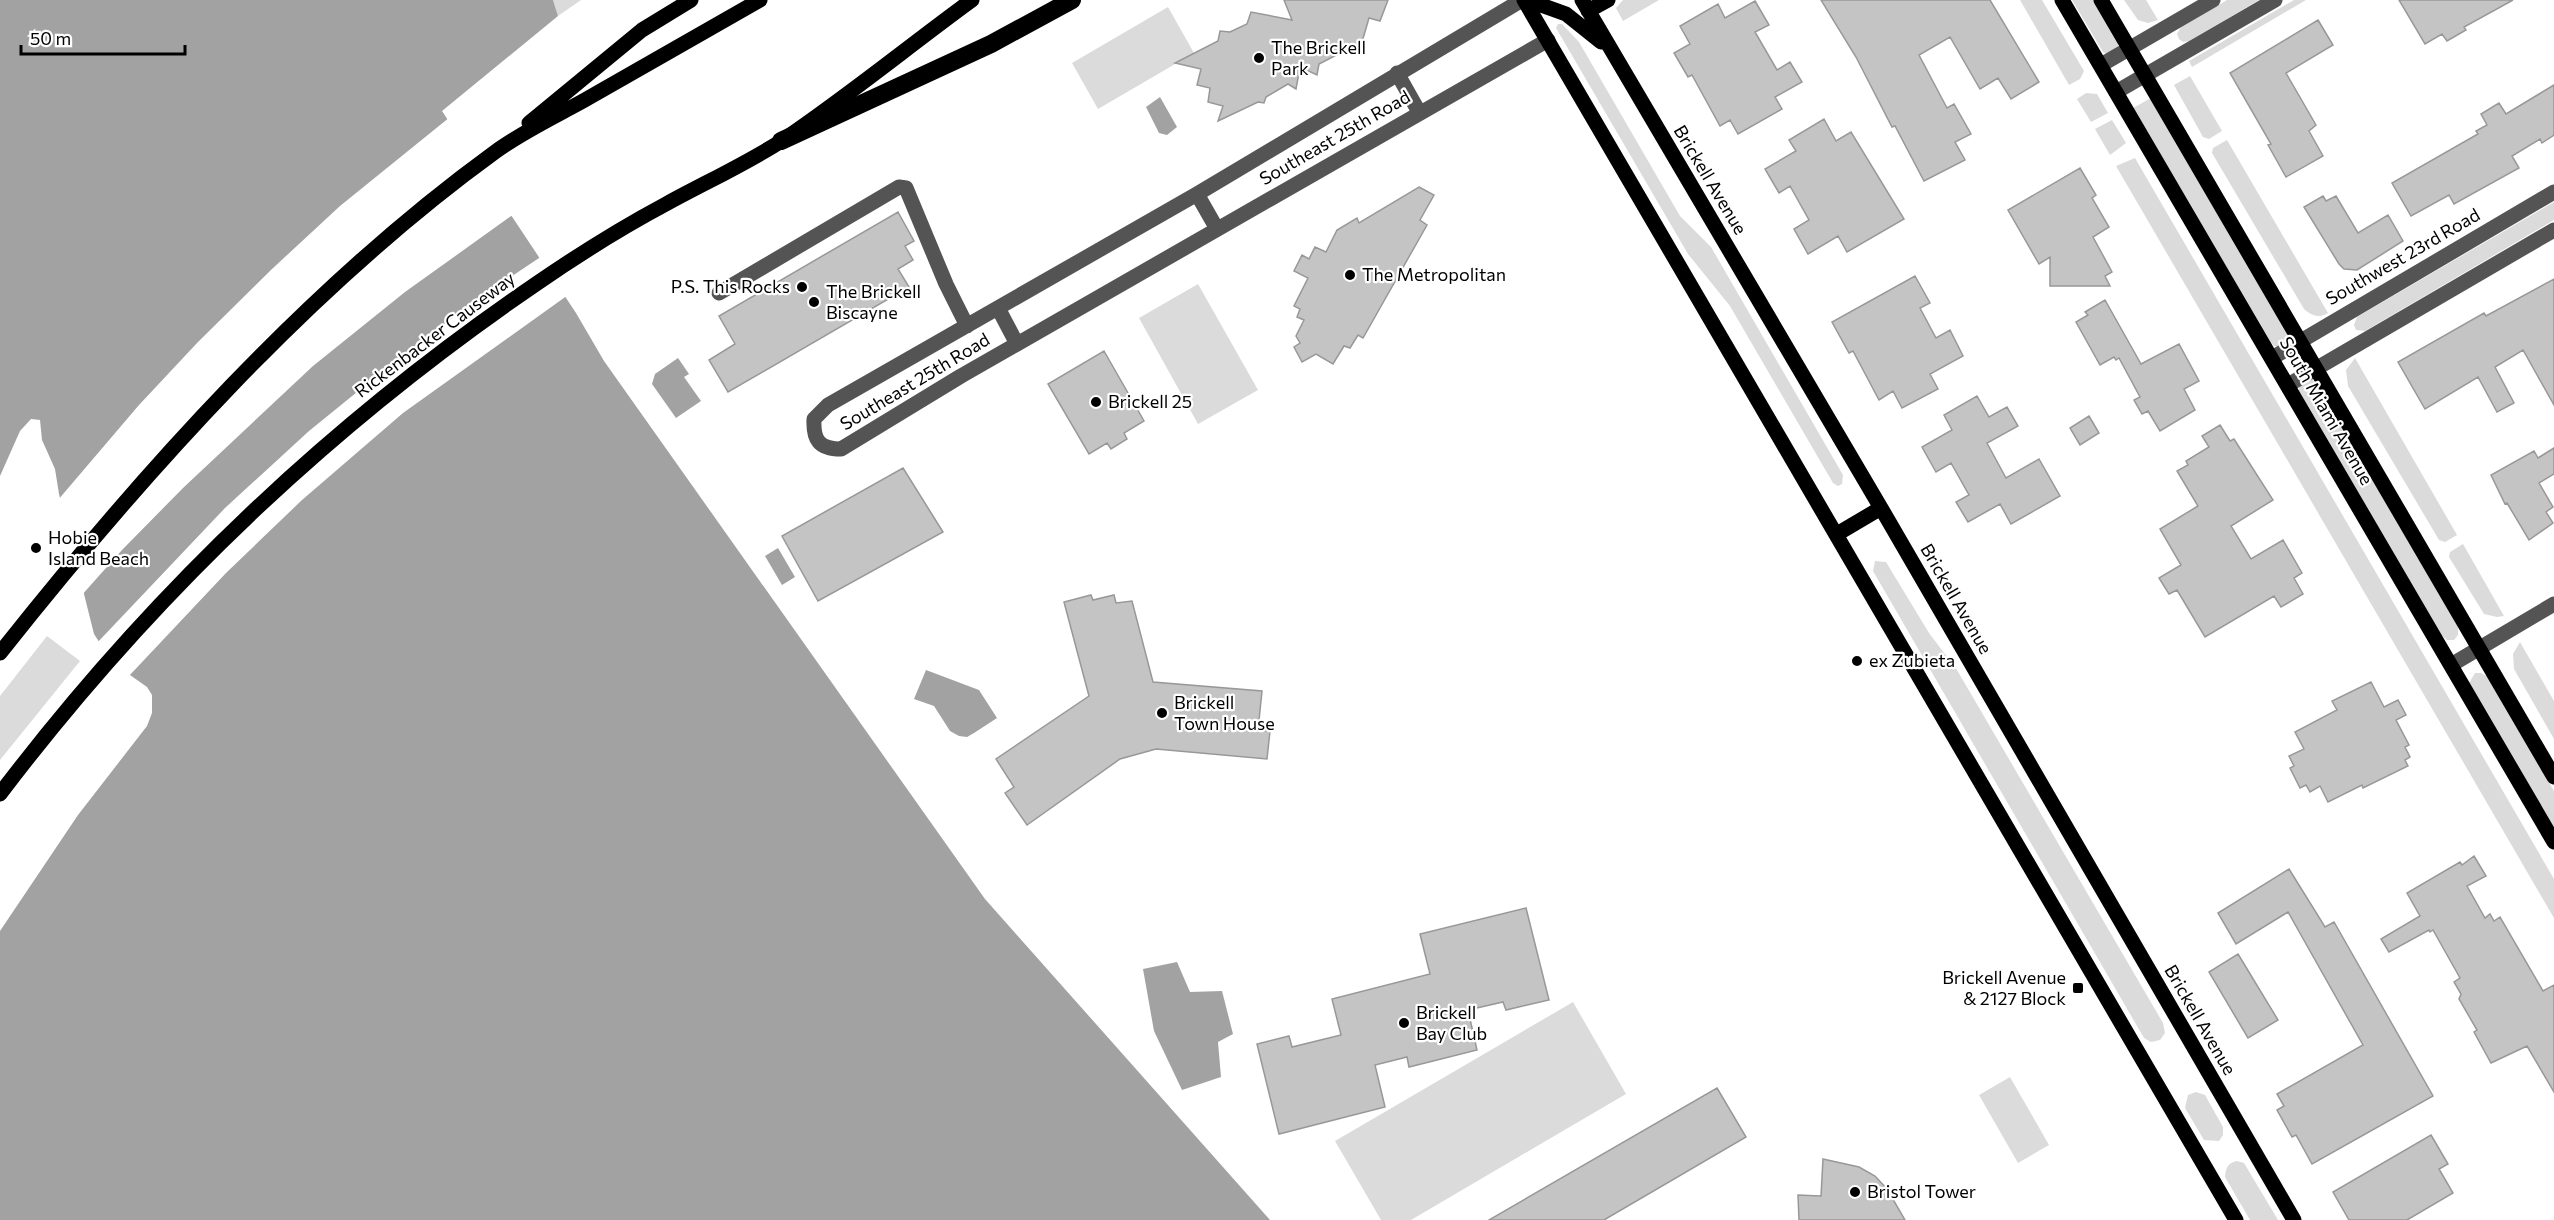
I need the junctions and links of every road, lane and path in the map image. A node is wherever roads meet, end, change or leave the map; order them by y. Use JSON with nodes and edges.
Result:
{"nodes":[{"id":1,"x":691,"y":0,"type":"edge"},
{"id":2,"x":760,"y":0,"type":"edge"},
{"id":3,"x":972,"y":0,"type":"edge"},
{"id":4,"x":1072,"y":0,"type":"edge"},
{"id":5,"x":1525,"y":0,"type":"edge"},
{"id":6,"x":1608,"y":0,"type":"edge"},
{"id":7,"x":2062,"y":0,"type":"edge"},
{"id":8,"x":2101,"y":0,"type":"edge"},
{"id":9,"x":2213,"y":0,"type":"edge"},
{"id":10,"x":2275,"y":0,"type":"edge"},
{"id":11,"x":1585,"y":5,"type":"edge"},
{"id":12,"x":1548,"y":40,"type":"junction"},
{"id":13,"x":1608,"y":47,"type":"junction"},
{"id":14,"x":2129,"y":49,"type":"junction"},
{"id":15,"x":2101,"y":65,"type":"junction"},
{"id":16,"x":1397,"y":73,"type":"junction"},
{"id":17,"x":2145,"y":75,"type":"junction"},
{"id":18,"x":2116,"y":92,"type":"junction"},
{"id":19,"x":1419,"y":112,"type":"junction"},
{"id":20,"x":781,"y":141,"type":"junction"},
{"id":21,"x":497,"y":150,"type":"junction"},
{"id":22,"x":2554,"y":192,"type":"edge"},
{"id":23,"x":1197,"y":194,"type":"junction"},
{"id":24,"x":1217,"y":229,"type":"junction"},
{"id":25,"x":2554,"y":230,"type":"edge"},
{"id":26,"x":719,"y":292,"type":"dead end"},
{"id":27,"x":998,"y":308,"type":"junction"},
{"id":28,"x":967,"y":326,"type":"junction"},
{"id":29,"x":2299,"y":341,"type":"junction"},
{"id":30,"x":1017,"y":344,"type":"junction"},
{"id":31,"x":2272,"y":358,"type":"junction"},
{"id":32,"x":2315,"y":369,"type":"junction"},
{"id":33,"x":2288,"y":385,"type":"junction"},
{"id":34,"x":1881,"y":508,"type":"junction"},
{"id":35,"x":1837,"y":534,"type":"junction"},
{"id":36,"x":2554,"y":604,"type":"edge"},
{"id":37,"x":2478,"y":648,"type":"junction"},
{"id":38,"x":0,"y":653,"type":"edge"},
{"id":39,"x":2451,"y":665,"type":"junction"},
{"id":40,"x":2554,"y":777,"type":"edge"},
{"id":41,"x":0,"y":794,"type":"edge"},
{"id":42,"x":2554,"y":842,"type":"edge"},
{"id":43,"x":2236,"y":1220,"type":"edge"},
{"id":44,"x":2294,"y":1220,"type":"edge"}],
"edges":[{"from":1,"to":21,"type":"main road"},
{"from":2,"to":21,"type":"main road"},
{"from":3,"to":20,"type":"main road","name":"Rickenbacker Causeway"},
{"from":4,"to":20,"type":"highway"},
{"from":5,"to":12,"type":"main road"},
{"from":5,"to":13,"type":"main road"},
{"from":5,"to":16,"type":"street","name":"Southeast 25th Road"},
{"from":6,"to":11,"type":"main road"},
{"from":7,"to":15,"type":"main road","name":"South Miami Avenue"},
{"from":8,"to":14,"type":"main road","name":"South Miami Avenue"},
{"from":9,"to":14,"type":"street"},
{"from":10,"to":17,"type":"street"},
{"from":11,"to":13,"type":"main road","name":"Brickell Avenue"},
{"from":12,"to":19,"type":"street","name":"Southeast 25th Road"},
{"from":12,"to":35,"type":"main road"},
{"from":13,"to":34,"type":"main road","name":"Brickell Avenue"},
{"from":14,"to":15,"type":"street"},
{"from":14,"to":17,"type":"main road","name":"South Miami Avenue"},
{"from":15,"to":18,"type":"main road","name":"South Miami Avenue"},
{"from":16,"to":19,"type":"street"},
{"from":16,"to":23,"type":"street","name":"Southeast 25th Road"},
{"from":17,"to":18,"type":"street"},
{"from":17,"to":29,"type":"main road","name":"South Miami Avenue"},
{"from":18,"to":31,"type":"main road","name":"South Miami Avenue"},
{"from":19,"to":24,"type":"street","name":"Southeast 25th Road"},
{"from":20,"to":41,"type":"main road","name":"Rickenbacker Causeway"},
{"from":21,"to":38,"type":"main road"},
{"from":22,"to":29,"type":"street","name":"Southwest 23rd Road"},
{"from":23,"to":24,"type":"street"},
{"from":23,"to":27,"type":"street","name":"Southeast 25th Road"},
{"from":24,"to":30,"type":"street","name":"Southeast 25th Road"},
{"from":25,"to":32,"type":"street"},
{"from":26,"to":28,"type":"street"},
{"from":27,"to":28,"type":"street","name":"Southeast 25th Road"},
{"from":27,"to":30,"type":"street"},
{"from":28,"to":30,"type":"street","name":"Southeast 25th Road"},
{"from":29,"to":31,"type":"street","name":"Southwest 23rd Road"},
{"from":29,"to":32,"type":"main road","name":"South Miami Avenue"},
{"from":31,"to":33,"type":"main road","name":"South Miami Avenue"},
{"from":32,"to":33,"type":"street"},
{"from":32,"to":37,"type":"main road","name":"South Miami Avenue"},
{"from":33,"to":39,"type":"main road","name":"South Miami Avenue"},
{"from":34,"to":35,"type":"main road"},
{"from":34,"to":44,"type":"main road","name":"Brickell Avenue"},
{"from":35,"to":43,"type":"main road"},
{"from":36,"to":37,"type":"street"},
{"from":37,"to":39,"type":"street"},
{"from":37,"to":40,"type":"main road","name":"South Miami Avenue"},
{"from":39,"to":42,"type":"main road","name":"South Miami Avenue"}]}
